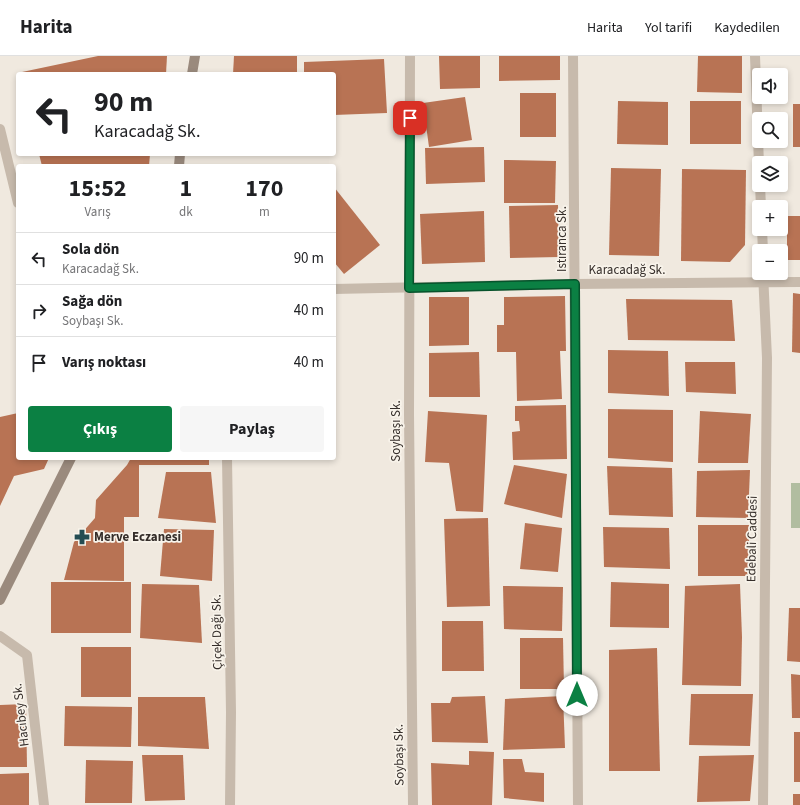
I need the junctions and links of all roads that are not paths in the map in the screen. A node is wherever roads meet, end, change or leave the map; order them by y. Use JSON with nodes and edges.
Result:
{"nodes":[{"id":1,"x":195,"y":56,"type":"edge"},
{"id":2,"x":410,"y":56,"type":"edge"},
{"id":3,"x":573,"y":56,"type":"edge"},
{"id":4,"x":755,"y":56,"type":"edge"},
{"id":5,"x":192,"y":72,"type":"edge"},
{"id":6,"x":0,"y":128,"type":"edge"},
{"id":7,"x":759,"y":156,"type":"edge"},
{"id":8,"x":16,"y":195,"type":"edge"},
{"id":9,"x":752,"y":278,"type":"edge"},
{"id":10,"x":764,"y":280,"type":"edge"},
{"id":11,"x":782,"y":280,"type":"edge"},
{"id":12,"x":800,"y":282,"type":"edge"},
{"id":13,"x":575,"y":284,"type":"junction"},
{"id":14,"x":409,"y":288,"type":"junction"},
{"id":15,"x":336,"y":289,"type":"edge"},
{"id":16,"x":70,"y":460,"type":"edge"},
{"id":17,"x":227,"y":460,"type":"edge"},
{"id":18,"x":0,"y":600,"type":"edge"},
{"id":19,"x":0,"y":636,"type":"edge"},
{"id":20,"x":44,"y":805,"type":"edge"},
{"id":21,"x":230,"y":805,"type":"edge"},
{"id":22,"x":413,"y":805,"type":"edge"},
{"id":23,"x":578,"y":805,"type":"edge"},
{"id":24,"x":763,"y":805,"type":"edge"}],
"edges":[{"from":1,"to":5,"type":"main road"},
{"from":2,"to":14,"type":"street","name":"Soybaşı Sk."},
{"from":3,"to":13,"type":"street","name":"Istıranca Sk."},
{"from":4,"to":7,"type":"street"},
{"from":6,"to":8,"type":"street"},
{"from":9,"to":13,"type":"street","name":"Karacadağ Sk."},
{"from":10,"to":24,"type":"street","name":"Edebali Caddesi"},
{"from":11,"to":12,"type":"street","name":"Karacadağ Sk."},
{"from":13,"to":14,"type":"street","name":"Karacadağ Sk."},
{"from":13,"to":23,"type":"street","name":"Istıranca Sk."},
{"from":14,"to":15,"type":"street","name":"Karacadağ Sk."},
{"from":14,"to":22,"type":"street","name":"Soybaşı Sk."},
{"from":16,"to":18,"type":"main road"},
{"from":17,"to":21,"type":"street","name":"Çiçek Dağı Sk."},
{"from":19,"to":20,"type":"street","name":"Hacıbey Sk."}]}
